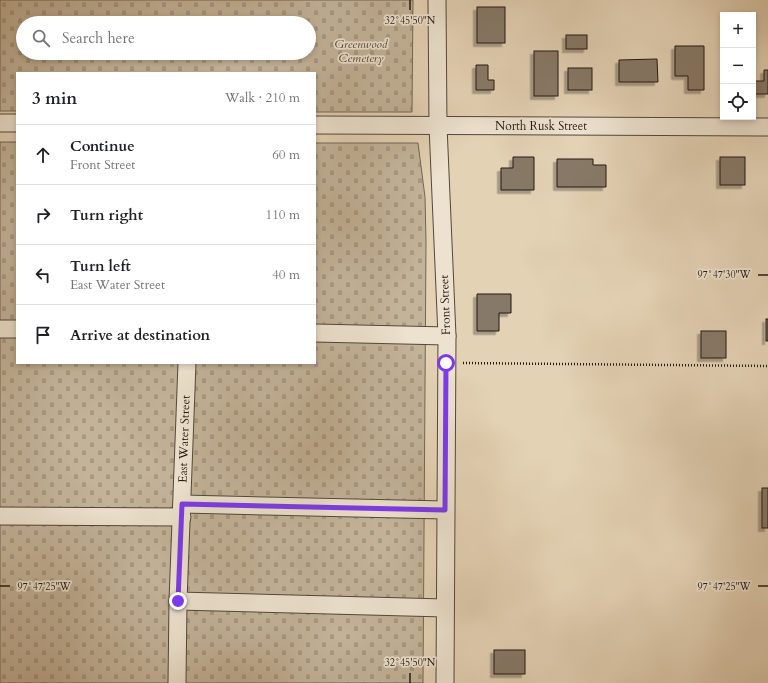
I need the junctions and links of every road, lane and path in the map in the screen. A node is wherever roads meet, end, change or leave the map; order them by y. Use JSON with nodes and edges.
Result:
{"nodes":[{"id":1,"x":437,"y":0,"type":"edge"},
{"id":2,"x":0,"y":123,"type":"edge"},
{"id":3,"x":16,"y":123,"type":"edge"},
{"id":4,"x":316,"y":125,"type":"edge"},
{"id":5,"x":438,"y":126,"type":"junction"},
{"id":6,"x":768,"y":127,"type":"edge"},
{"id":7,"x":0,"y":329,"type":"edge"},
{"id":8,"x":16,"y":329,"type":"edge"},
{"id":9,"x":316,"y":333,"type":"edge"},
{"id":10,"x":446,"y":336,"type":"junction"},
{"id":11,"x":446,"y":363,"type":"junction"},
{"id":12,"x":187,"y":364,"type":"edge"},
{"id":13,"x":768,"y":366,"type":"edge"},
{"id":14,"x":182,"y":510,"type":"junction"},
{"id":15,"x":445,"y":510,"type":"junction"},
{"id":16,"x":0,"y":516,"type":"edge"},
{"id":17,"x":178,"y":601,"type":"junction"},
{"id":18,"x":445,"y":608,"type":"junction"},
{"id":19,"x":177,"y":683,"type":"edge"},
{"id":20,"x":445,"y":683,"type":"edge"}],
"edges":[{"from":1,"to":5,"type":"street","name":"Front Street"},
{"from":2,"to":3,"type":"street"},
{"from":4,"to":5,"type":"street","name":"North Rusk Street"},
{"from":5,"to":6,"type":"street","name":"North Rusk Street"},
{"from":5,"to":10,"type":"street","name":"Front Street"},
{"from":7,"to":8,"type":"street"},
{"from":9,"to":10,"type":"street"},
{"from":10,"to":11,"type":"street","name":"Front Street"},
{"from":11,"to":13,"type":"path"},
{"from":11,"to":15,"type":"street","name":"Front Street"},
{"from":12,"to":14,"type":"street","name":"East Water Street"},
{"from":14,"to":15,"type":"street"},
{"from":14,"to":16,"type":"street"},
{"from":14,"to":17,"type":"street","name":"East Water Street"},
{"from":15,"to":18,"type":"street","name":"Front Street"},
{"from":17,"to":18,"type":"street"},
{"from":17,"to":19,"type":"street","name":"East Water Street"},
{"from":18,"to":20,"type":"street","name":"Front Street"}]}
